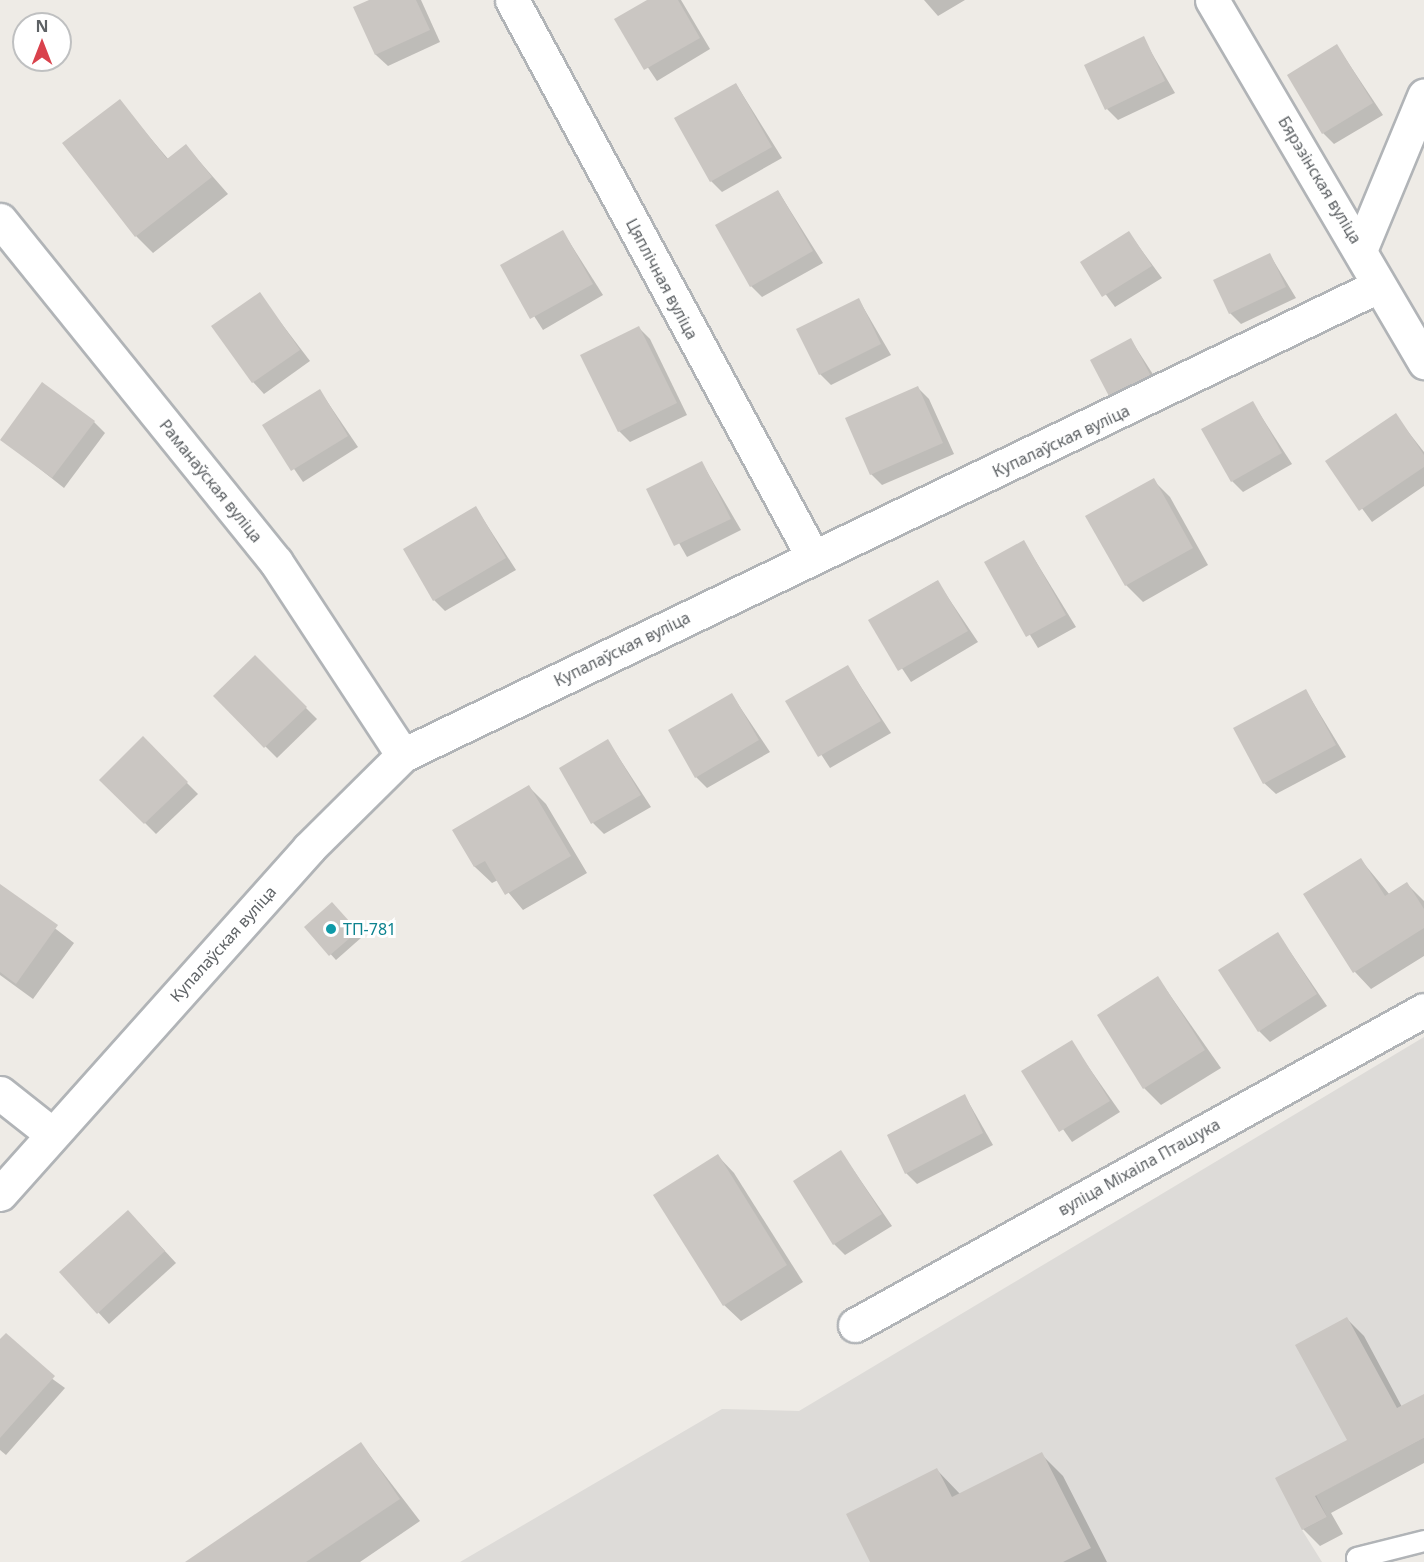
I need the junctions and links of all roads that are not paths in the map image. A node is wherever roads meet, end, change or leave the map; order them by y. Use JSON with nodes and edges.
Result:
{"nodes":[{"id":1,"x":512,"y":0,"type":"edge"},
{"id":2,"x":1212,"y":0,"type":"edge"},
{"id":3,"x":1424,"y":96,"type":"edge"},
{"id":4,"x":0,"y":220,"type":"edge"},
{"id":5,"x":1361,"y":248,"type":"junction"},
{"id":6,"x":1378,"y":286,"type":"junction"},
{"id":7,"x":1424,"y":362,"type":"edge"},
{"id":8,"x":813,"y":557,"type":"junction"},
{"id":9,"x":403,"y":755,"type":"junction"},
{"id":10,"x":1424,"y":1010,"type":"edge"},
{"id":11,"x":0,"y":1093,"type":"edge"},
{"id":12,"x":52,"y":1134,"type":"junction"},
{"id":13,"x":0,"y":1194,"type":"edge"},
{"id":14,"x":855,"y":1325,"type":"dead end"},
{"id":15,"x":1424,"y":1541,"type":"edge"},
{"id":16,"x":1359,"y":1562,"type":"edge"}],
"edges":[{"from":1,"to":8,"type":"street","name":"Цяплічная вуліца"},
{"from":2,"to":5,"type":"street","name":"Бярэзінская вуліца"},
{"from":3,"to":5,"type":"street"},
{"from":4,"to":9,"type":"street","name":"Раманаўская вуліца"},
{"from":5,"to":6,"type":"street","name":"Бярэзінская вуліца"},
{"from":6,"to":7,"type":"street","name":"Бярэзінская вуліца"},
{"from":6,"to":8,"type":"street","name":"Купалаўская вуліца"},
{"from":8,"to":9,"type":"street","name":"Купалаўская вуліца"},
{"from":9,"to":12,"type":"street","name":"Купалаўская вуліца"},
{"from":10,"to":14,"type":"street","name":"вуліца Міхаіла Пташука"},
{"from":11,"to":12,"type":"street"},
{"from":12,"to":13,"type":"street","name":"Купалаўская вуліца"},
{"from":15,"to":16,"type":"lane"}]}
